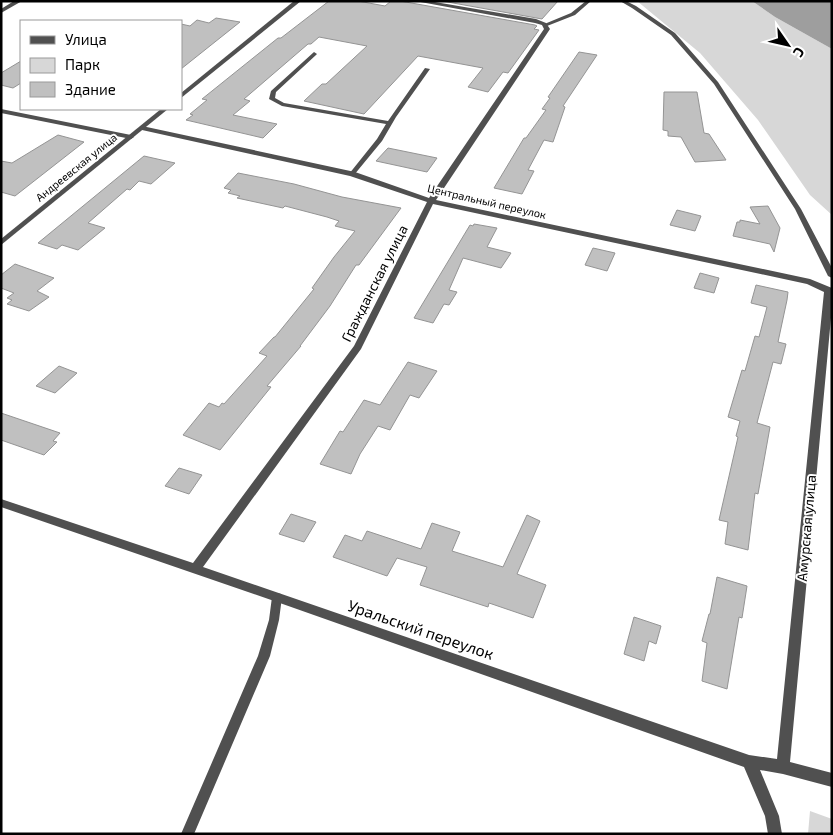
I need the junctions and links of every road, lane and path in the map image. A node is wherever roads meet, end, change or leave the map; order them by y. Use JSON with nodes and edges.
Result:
{"nodes":[{"id":1,"x":19,"y":1,"type":"edge"},
{"id":2,"x":298,"y":1,"type":"edge"},
{"id":3,"x":418,"y":1,"type":"edge"},
{"id":4,"x":589,"y":1,"type":"edge"},
{"id":5,"x":622,"y":1,"type":"edge"},
{"id":6,"x":1,"y":11,"type":"edge"},
{"id":7,"x":546,"y":26,"type":"junction"},
{"id":8,"x":314,"y":54,"type":"dead end"},
{"id":9,"x":426,"y":69,"type":"dead end"},
{"id":10,"x":182,"y":95,"type":"edge"},
{"id":11,"x":164,"y":110,"type":"edge"},
{"id":12,"x":1,"y":111,"type":"edge"},
{"id":13,"x":389,"y":123,"type":"junction"},
{"id":14,"x":142,"y":128,"type":"junction"},
{"id":15,"x":131,"y":137,"type":"junction"},
{"id":16,"x":352,"y":174,"type":"junction"},
{"id":17,"x":431,"y":201,"type":"junction"},
{"id":18,"x":1,"y":243,"type":"edge"},
{"id":19,"x":832,"y":276,"type":"edge"},
{"id":20,"x":830,"y":291,"type":"edge"},
{"id":21,"x":1,"y":503,"type":"edge"},
{"id":22,"x":195,"y":569,"type":"junction"},
{"id":23,"x":277,"y":597,"type":"junction"},
{"id":24,"x":749,"y":762,"type":"junction"},
{"id":25,"x":783,"y":766,"type":"junction"},
{"id":26,"x":832,"y":780,"type":"edge"},
{"id":27,"x":187,"y":834,"type":"edge"},
{"id":28,"x":775,"y":834,"type":"edge"}],
"edges":[{"from":1,"to":6,"type":"street"},
{"from":2,"to":10,"type":"street"},
{"from":3,"to":7,"type":"street"},
{"from":4,"to":7,"type":"lane"},
{"from":5,"to":19,"type":"lane"},
{"from":7,"to":17,"type":"street","name":"Гражданская улица"},
{"from":8,"to":13,"type":"lane"},
{"from":9,"to":13,"type":"lane"},
{"from":11,"to":14,"type":"street","name":"Андреевская улица"},
{"from":12,"to":15,"type":"street"},
{"from":13,"to":16,"type":"lane"},
{"from":14,"to":15,"type":"street","name":"Андреевская улица"},
{"from":14,"to":16,"type":"street","name":"Центральный переулок"},
{"from":15,"to":18,"type":"street","name":"Андреевская улица"},
{"from":16,"to":17,"type":"street","name":"Центральный переулок"},
{"from":17,"to":20,"type":"street","name":"Центральный переулок"},
{"from":17,"to":22,"type":"street","name":"Гражданская улица"},
{"from":20,"to":25,"type":"street","name":"Амурская улица"},
{"from":21,"to":22,"type":"street","name":"Уральский переулок"},
{"from":22,"to":23,"type":"street","name":"Уральский переулок"},
{"from":23,"to":24,"type":"street","name":"Уральский переулок"},
{"from":23,"to":27,"type":"lane"},
{"from":24,"to":25,"type":"street","name":"Уральский переулок"},
{"from":24,"to":28,"type":"street"},
{"from":25,"to":26,"type":"street","name":"Уральский переулок"}]}
